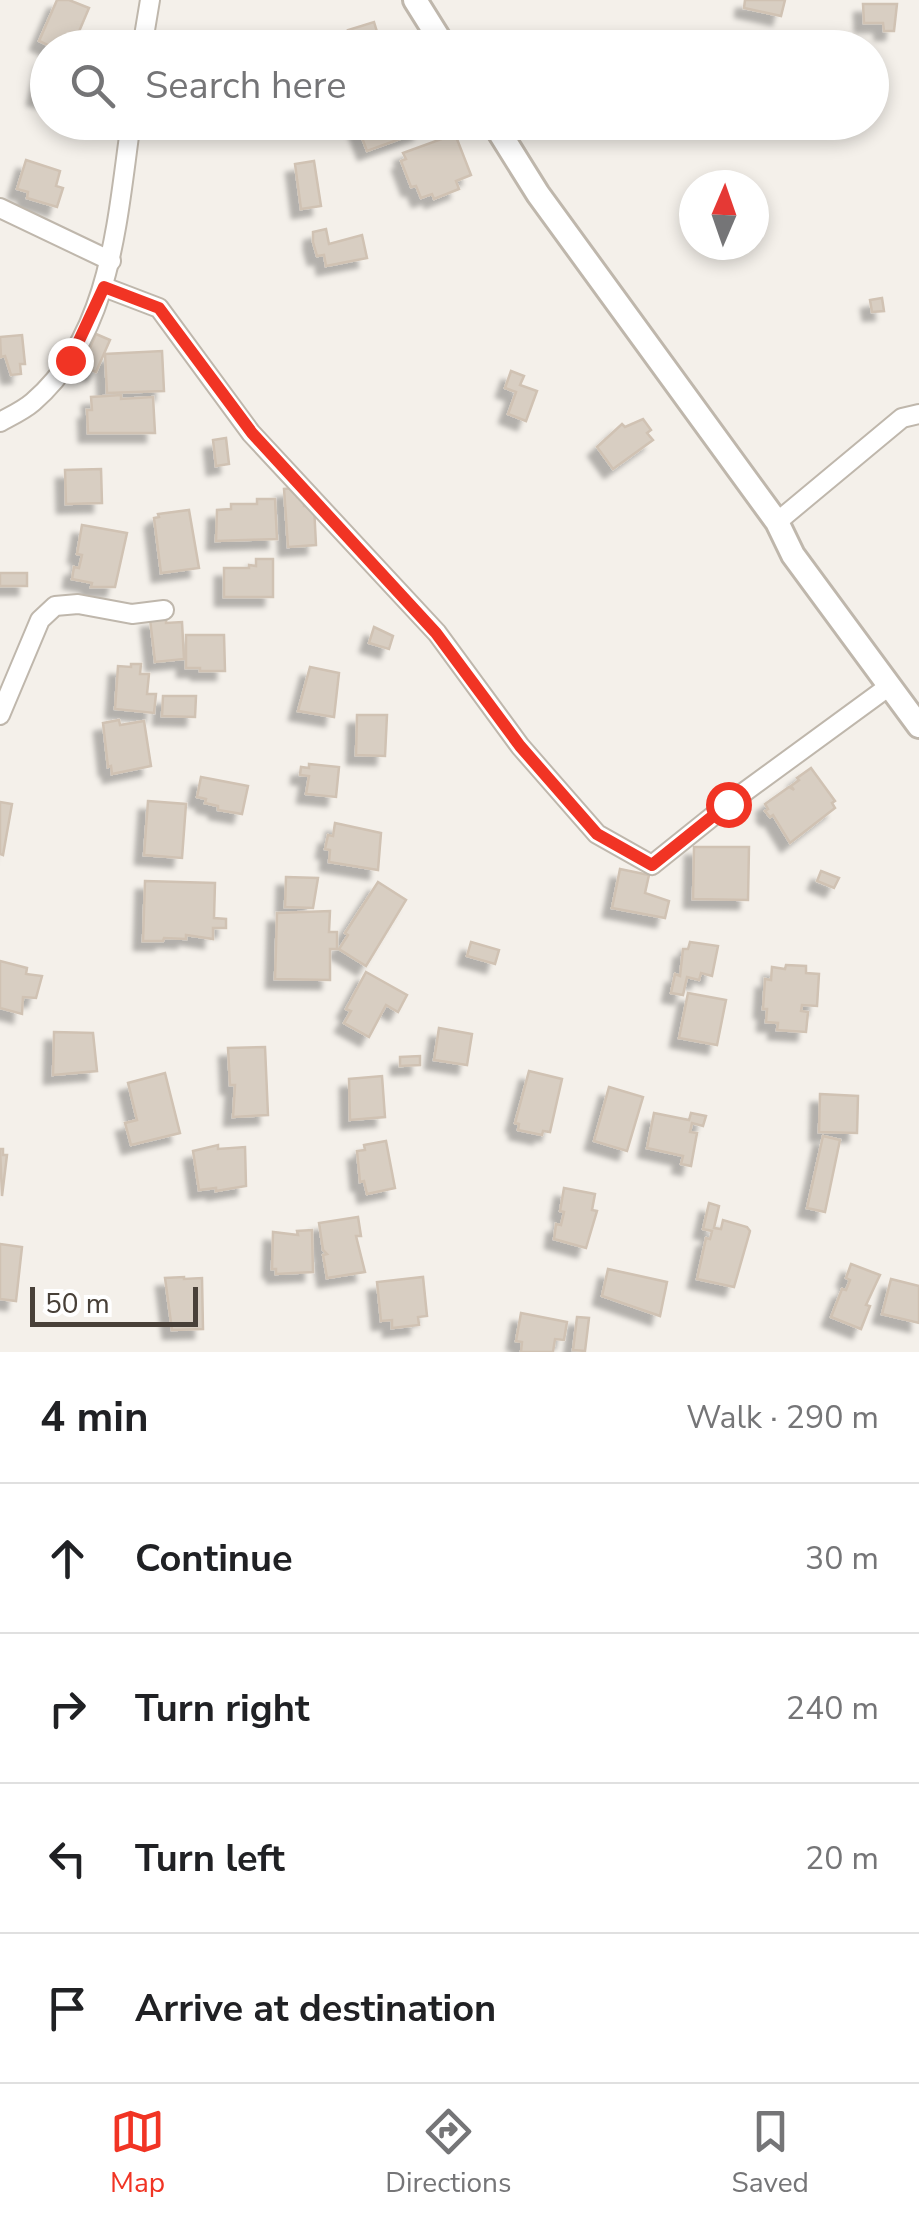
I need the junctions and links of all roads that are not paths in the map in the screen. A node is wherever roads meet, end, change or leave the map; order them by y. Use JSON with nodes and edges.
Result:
{"nodes":[{"id":1,"x":150,"y":0,"type":"edge"},
{"id":2,"x":415,"y":0,"type":"edge"},
{"id":3,"x":145,"y":30,"type":"edge"},
{"id":4,"x":434,"y":30,"type":"edge"},
{"id":5,"x":128,"y":140,"type":"edge"},
{"id":6,"x":504,"y":140,"type":"edge"},
{"id":7,"x":0,"y":208,"type":"edge"},
{"id":8,"x":111,"y":262,"type":"junction"},
{"id":9,"x":104,"y":287,"type":"junction"},
{"id":10,"x":919,"y":414,"type":"edge"},
{"id":11,"x":0,"y":422,"type":"edge"},
{"id":12,"x":777,"y":522,"type":"junction"},
{"id":13,"x":164,"y":610,"type":"dead end"},
{"id":14,"x":888,"y":686,"type":"junction"},
{"id":15,"x":0,"y":715,"type":"edge"},
{"id":16,"x":919,"y":726,"type":"edge"}],
"edges":[{"from":1,"to":3,"type":"street"},
{"from":2,"to":4,"type":"street"},
{"from":5,"to":8,"type":"street"},
{"from":6,"to":12,"type":"street"},
{"from":7,"to":8,"type":"street"},
{"from":8,"to":9,"type":"street"},
{"from":9,"to":11,"type":"street"},
{"from":9,"to":14,"type":"street"},
{"from":10,"to":12,"type":"street"},
{"from":12,"to":14,"type":"street"},
{"from":13,"to":15,"type":"street"},
{"from":14,"to":16,"type":"street"}]}
